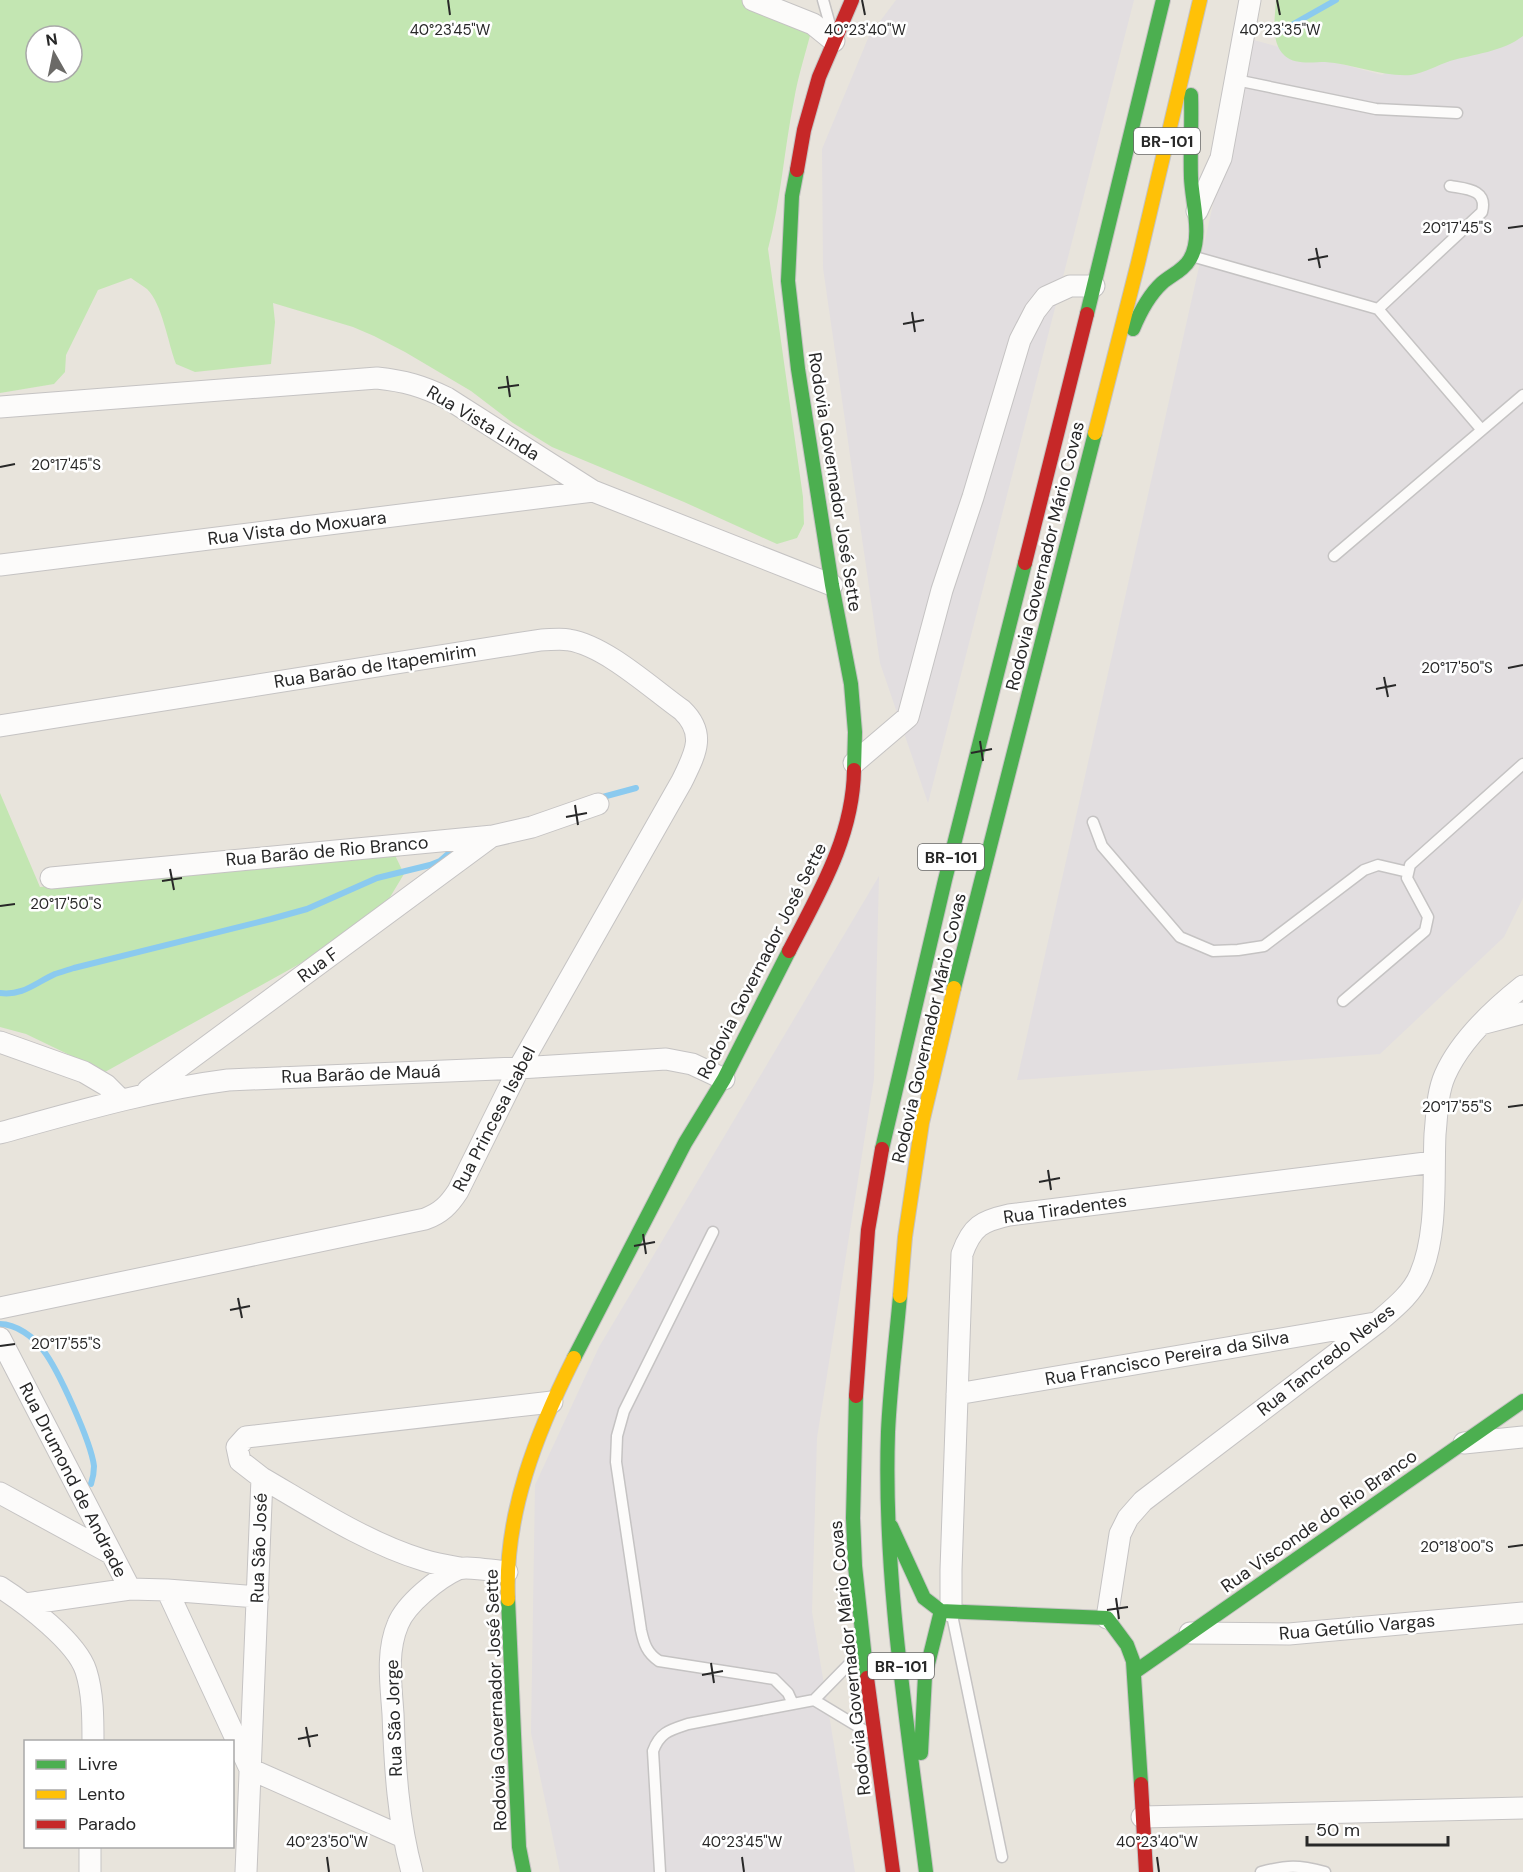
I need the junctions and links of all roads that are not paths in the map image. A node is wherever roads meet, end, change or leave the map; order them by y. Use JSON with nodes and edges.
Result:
{"nodes":[{"id":1,"x":753,"y":0,"type":"edge"},
{"id":2,"x":823,"y":0,"type":"edge"},
{"id":3,"x":852,"y":0,"type":"edge"},
{"id":4,"x":1163,"y":0,"type":"edge"},
{"id":5,"x":1200,"y":0,"type":"edge"},
{"id":6,"x":1250,"y":0,"type":"edge"},
{"id":7,"x":1196,"y":18,"type":"junction"},
{"id":8,"x":834,"y":41,"type":"junction"},
{"id":9,"x":1236,"y":80,"type":"junction"},
{"id":10,"x":1457,"y":113,"type":"dead end"},
{"id":11,"x":1221,"y":158,"type":"junction"},
{"id":12,"x":1190,"y":160,"type":"junction"},
{"id":13,"x":1450,"y":186,"type":"dead end"},
{"id":14,"x":1114,"y":205,"type":"junction"},
{"id":15,"x":1194,"y":218,"type":"junction"},
{"id":16,"x":1120,"y":234,"type":"dead end"},
{"id":17,"x":1126,"y":248,"type":"dead end"},
{"id":18,"x":1192,"y":256,"type":"junction"},
{"id":19,"x":1138,"y":263,"type":"junction"},
{"id":20,"x":1173,"y":274,"type":"junction"},
{"id":21,"x":1094,"y":286,"type":"junction"},
{"id":22,"x":1378,"y":309,"type":"junction"},
{"id":23,"x":1523,"y":395,"type":"edge"},
{"id":24,"x":0,"y":407,"type":"edge"},
{"id":25,"x":1101,"y":412,"type":"junction"},
{"id":26,"x":1481,"y":429,"type":"junction"},
{"id":27,"x":593,"y":491,"type":"junction"},
{"id":28,"x":1334,"y":556,"type":"dead end"},
{"id":29,"x":0,"y":565,"type":"edge"},
{"id":30,"x":832,"y":585,"type":"junction"},
{"id":31,"x":0,"y":726,"type":"edge"},
{"id":32,"x":695,"y":754,"type":"joint"},
{"id":33,"x":854,"y":763,"type":"junction"},
{"id":34,"x":1523,"y":764,"type":"edge"},
{"id":35,"x":598,"y":804,"type":"dead end"},
{"id":36,"x":1093,"y":822,"type":"dead end"},
{"id":37,"x":493,"y":836,"type":"junction"},
{"id":38,"x":1408,"y":872,"type":"junction"},
{"id":39,"x":51,"y":878,"type":"dead end"},
{"id":40,"x":1523,"y":986,"type":"edge"},
{"id":41,"x":1343,"y":1001,"type":"dead end"},
{"id":42,"x":1523,"y":1013,"type":"edge"},
{"id":43,"x":1480,"y":1024,"type":"junction"},
{"id":44,"x":0,"y":1042,"type":"edge"},
{"id":45,"x":519,"y":1068,"type":"junction"},
{"id":46,"x":724,"y":1079,"type":"junction"},
{"id":47,"x":142,"y":1094,"type":"junction"},
{"id":48,"x":121,"y":1100,"type":"junction"},
{"id":49,"x":0,"y":1133,"type":"edge"},
{"id":50,"x":1434,"y":1162,"type":"junction"},
{"id":51,"x":713,"y":1232,"type":"dead end"},
{"id":52,"x":0,"y":1308,"type":"edge"},
{"id":53,"x":1378,"y":1322,"type":"junction"},
{"id":54,"x":0,"y":1338,"type":"edge"},
{"id":55,"x":957,"y":1394,"type":"junction"},
{"id":56,"x":1523,"y":1401,"type":"edge"},
{"id":57,"x":552,"y":1402,"type":"junction"},
{"id":58,"x":1523,"y":1437,"type":"edge"},
{"id":59,"x":1463,"y":1443,"type":"junction"},
{"id":60,"x":262,"y":1478,"type":"junction"},
{"id":61,"x":0,"y":1493,"type":"edge"},
{"id":62,"x":889,"y":1521,"type":"junction"},
{"id":63,"x":112,"y":1554,"type":"junction"},
{"id":64,"x":460,"y":1568,"type":"junction"},
{"id":65,"x":507,"y":1572,"type":"junction"},
{"id":66,"x":0,"y":1587,"type":"edge"},
{"id":67,"x":130,"y":1589,"type":"junction"},
{"id":68,"x":167,"y":1590,"type":"junction"},
{"id":69,"x":258,"y":1597,"type":"junction"},
{"id":70,"x":26,"y":1604,"type":"junction"},
{"id":71,"x":946,"y":1611,"type":"junction"},
{"id":72,"x":1523,"y":1613,"type":"edge"},
{"id":73,"x":1107,"y":1618,"type":"junction"},
{"id":74,"x":1190,"y":1633,"type":"junction"},
{"id":75,"x":864,"y":1648,"type":"junction"},
{"id":76,"x":1136,"y":1671,"type":"junction"},
{"id":77,"x":814,"y":1700,"type":"junction"},
{"id":78,"x":792,"y":1704,"type":"junction"},
{"id":79,"x":874,"y":1737,"type":"junction"},
{"id":80,"x":93,"y":1740,"type":"edge"},
{"id":81,"x":250,"y":1768,"type":"junction"},
{"id":82,"x":1523,"y":1808,"type":"edge"},
{"id":83,"x":918,"y":1812,"type":"junction"},
{"id":84,"x":1142,"y":1817,"type":"junction"},
{"id":85,"x":403,"y":1836,"type":"junction"},
{"id":86,"x":90,"y":1848,"type":"edge"},
{"id":87,"x":1002,"y":1857,"type":"dead end"},
{"id":88,"x":90,"y":1872,"type":"edge"},
{"id":89,"x":246,"y":1872,"type":"edge"},
{"id":90,"x":412,"y":1872,"type":"edge"},
{"id":91,"x":524,"y":1872,"type":"edge"},
{"id":92,"x":660,"y":1872,"type":"edge"},
{"id":93,"x":893,"y":1872,"type":"edge"},
{"id":94,"x":926,"y":1872,"type":"edge"},
{"id":95,"x":1146,"y":1872,"type":"edge"},
{"id":96,"x":1261,"y":1872,"type":"edge"},
{"id":97,"x":1325,"y":1872,"type":"edge"}],
"edges":[{"from":1,"to":8,"type":"street"},
{"from":2,"to":8,"type":"lane"},
{"from":3,"to":8,"type":"main road","name":"Rodovia Governador José Sette"},
{"from":4,"to":14,"type":"main road","name":"Rodovia Governador Mário Covas","number":"BR-101"},
{"from":5,"to":7,"type":"main road","name":"Rodovia Governador Mário Covas","number":"BR-101"},
{"from":6,"to":9,"type":"street"},
{"from":7,"to":12,"type":"main road"},
{"from":7,"to":19,"type":"main road","name":"Rodovia Governador Mário Covas","number":"BR-101"},
{"from":8,"to":30,"type":"main road","name":"Rodovia Governador José Sette"},
{"from":9,"to":10,"type":"lane"},
{"from":9,"to":11,"type":"street"},
{"from":11,"to":12,"type":"street"},
{"from":11,"to":15,"type":"street"},
{"from":12,"to":15,"type":"main road"},
{"from":13,"to":22,"type":"lane"},
{"from":14,"to":16,"type":"main road"},
{"from":14,"to":21,"type":"main road","name":"Rodovia Governador Mário Covas","number":"BR-101"},
{"from":15,"to":18,"type":"main road"},
{"from":17,"to":19,"type":"main road"},
{"from":18,"to":20,"type":"main road"},
{"from":18,"to":22,"type":"lane"},
{"from":19,"to":20,"type":"main road"},
{"from":19,"to":25,"type":"main road","name":"Rodovia Governador Mário Covas","number":"BR-101"},
{"from":20,"to":25,"type":"main road"},
{"from":21,"to":33,"type":"street"},
{"from":21,"to":75,"type":"main road","name":"Rodovia Governador Mário Covas","number":"BR-101"},
{"from":22,"to":26,"type":"lane"},
{"from":23,"to":26,"type":"lane"},
{"from":24,"to":27,"type":"street","name":"Rua Vista Linda"},
{"from":25,"to":62,"type":"main road","name":"Rodovia Governador Mário Covas","number":"BR-101"},
{"from":26,"to":28,"type":"lane"},
{"from":27,"to":29,"type":"street","name":"Rua Vista do Moxuara"},
{"from":27,"to":30,"type":"street","name":"Rua Vista Linda"},
{"from":30,"to":33,"type":"main road","name":"Rodovia Governador José Sette"},
{"from":31,"to":32,"type":"street","name":"Rua Barão de Itapemirim"},
{"from":32,"to":45,"type":"street","name":"Rua Princesa Isabel"},
{"from":33,"to":46,"type":"main road","name":"Rodovia Governador José Sette"},
{"from":34,"to":38,"type":"lane"},
{"from":35,"to":37,"type":"street","name":"Rua Barão de Rio Branco"},
{"from":36,"to":38,"type":"lane"},
{"from":37,"to":39,"type":"street","name":"Rua Barão de Rio Branco"},
{"from":37,"to":47,"type":"street","name":"Rua F"},
{"from":38,"to":41,"type":"lane"},
{"from":40,"to":43,"type":"street","name":"Rua Tancredo Neves"},
{"from":42,"to":43,"type":"street"},
{"from":43,"to":50,"type":"street","name":"Rua Tancredo Neves"},
{"from":44,"to":48,"type":"street"},
{"from":45,"to":46,"type":"street","name":"Rua Barão de Mauá"},
{"from":45,"to":47,"type":"street","name":"Rua Barão de Mauá"},
{"from":45,"to":52,"type":"street","name":"Rua Princesa Isabel"},
{"from":46,"to":57,"type":"main road","name":"Rodovia Governador José Sette"},
{"from":47,"to":48,"type":"street","name":"Rua Barão de Mauá"},
{"from":48,"to":49,"type":"street","name":"Rua Barão de Mauá"},
{"from":50,"to":53,"type":"street","name":"Rua Tancredo Neves"},
{"from":50,"to":55,"type":"street","name":"Rua Tiradentes"},
{"from":51,"to":78,"type":"lane"},
{"from":53,"to":55,"type":"street","name":"Rua Francisco Pereira da Silva"},
{"from":53,"to":73,"type":"street","name":"Rua Tancredo Neves"},
{"from":54,"to":63,"type":"street","name":"Rua Drumond de Andrade"},
{"from":55,"to":71,"type":"street","name":"Rua Tiradentes"},
{"from":56,"to":59,"type":"main road","name":"Rua Visconde do Rio Branco"},
{"from":57,"to":60,"type":"street","name":"Rua São José"},
{"from":57,"to":65,"type":"main road","name":"Rodovia Governador José Sette"},
{"from":58,"to":59,"type":"street"},
{"from":59,"to":74,"type":"main road","name":"Rua Visconde do Rio Branco"},
{"from":60,"to":64,"type":"street"},
{"from":60,"to":69,"type":"street","name":"Rua São José"},
{"from":61,"to":63,"type":"street"},
{"from":62,"to":71,"type":"main road"},
{"from":62,"to":83,"type":"main road","name":"Rodovia Governador Mário Covas","number":"BR-101"},
{"from":63,"to":67,"type":"street","name":"Rua Drumond de Andrade"},
{"from":64,"to":65,"type":"street"},
{"from":64,"to":85,"type":"street","name":"Rua São Jorge"},
{"from":65,"to":91,"type":"main road","name":"Rodovia Governador José Sette"},
{"from":66,"to":70,"type":"street"},
{"from":67,"to":68,"type":"street"},
{"from":67,"to":70,"type":"street"},
{"from":68,"to":69,"type":"street"},
{"from":68,"to":81,"type":"street"},
{"from":69,"to":81,"type":"street","name":"Rua São José"},
{"from":70,"to":80,"type":"street"},
{"from":71,"to":73,"type":"main road"},
{"from":71,"to":83,"type":"main road"},
{"from":71,"to":87,"type":"lane"},
{"from":72,"to":74,"type":"street","name":"Rua Getúlio Vargas"},
{"from":73,"to":76,"type":"main road"},
{"from":74,"to":76,"type":"main road","name":"Rua Visconde do Rio Branco"},
{"from":75,"to":77,"type":"lane"},
{"from":75,"to":79,"type":"main road","name":"Rodovia Governador Mário Covas","number":"BR-101"},
{"from":76,"to":84,"type":"main road"},
{"from":77,"to":78,"type":"lane"},
{"from":77,"to":79,"type":"lane"},
{"from":78,"to":92,"type":"lane"},
{"from":79,"to":93,"type":"main road","name":"Rodovia Governador Mário Covas","number":"BR-101"},
{"from":81,"to":85,"type":"street"},
{"from":81,"to":89,"type":"street","name":"Rua São José"},
{"from":82,"to":84,"type":"street"},
{"from":83,"to":94,"type":"main road","name":"Rodovia Governador Mário Covas","number":"BR-101"},
{"from":84,"to":95,"type":"main road"},
{"from":85,"to":90,"type":"street","name":"Rua São Jorge"},
{"from":86,"to":88,"type":"street"},
{"from":96,"to":97,"type":"lane"}]}
